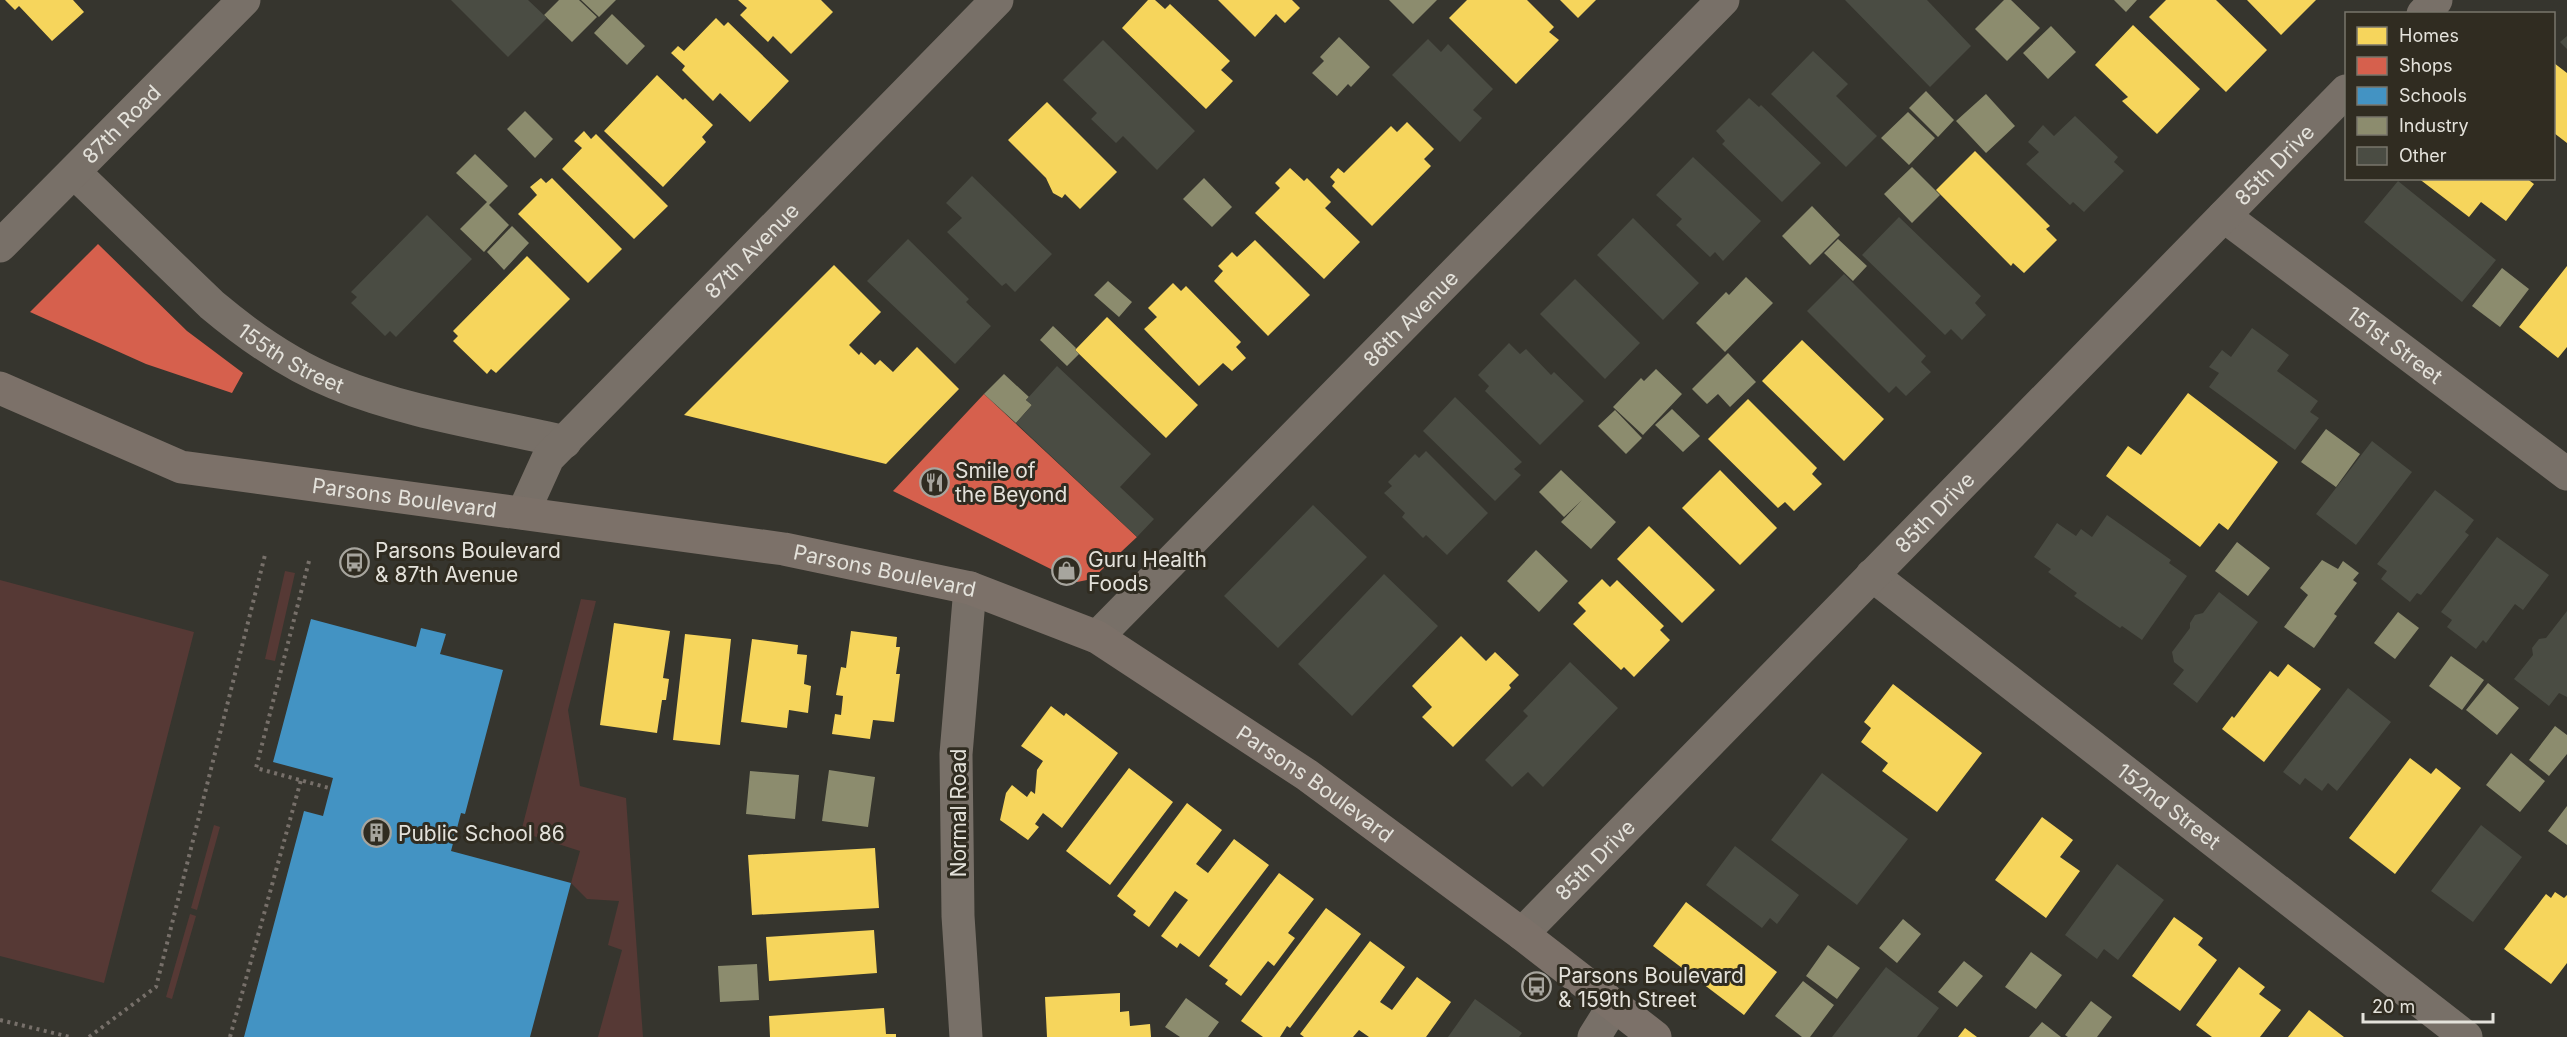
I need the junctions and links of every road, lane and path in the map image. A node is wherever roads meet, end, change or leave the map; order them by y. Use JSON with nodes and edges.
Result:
{"nodes":[{"id":1,"x":244,"y":0,"type":"edge"},
{"id":2,"x":997,"y":0,"type":"edge"},
{"id":3,"x":1723,"y":0,"type":"edge"},
{"id":4,"x":2436,"y":0,"type":"edge"},
{"id":5,"x":2425,"y":12,"type":"edge"},
{"id":6,"x":2345,"y":92,"type":"edge"},
{"id":7,"x":75,"y":172,"type":"junction"},
{"id":8,"x":2224,"y":216,"type":"junction"},
{"id":9,"x":0,"y":246,"type":"edge"},
{"id":10,"x":0,"y":388,"type":"edge"},
{"id":11,"x":565,"y":442,"type":"junction"},
{"id":12,"x":2567,"y":474,"type":"edge"},
{"id":13,"x":523,"y":513,"type":"junction"},
{"id":14,"x":265,"y":555,"type":"dead end"},
{"id":15,"x":309,"y":561,"type":"dead end"},
{"id":16,"x":1872,"y":576,"type":"junction"},
{"id":17,"x":970,"y":588,"type":"junction"},
{"id":18,"x":1097,"y":638,"type":"junction"},
{"id":19,"x":301,"y":780,"type":"junction"},
{"id":20,"x":329,"y":788,"type":"dead end"},
{"id":21,"x":1522,"y":934,"type":"junction"},
{"id":22,"x":1614,"y":1005,"type":"junction"},
{"id":23,"x":0,"y":1020,"type":"edge"},
{"id":24,"x":70,"y":1037,"type":"edge"},
{"id":25,"x":89,"y":1037,"type":"edge"},
{"id":26,"x":230,"y":1037,"type":"edge"},
{"id":27,"x":966,"y":1037,"type":"edge"},
{"id":28,"x":1594,"y":1037,"type":"edge"},
{"id":29,"x":1655,"y":1037,"type":"edge"},
{"id":30,"x":2466,"y":1037,"type":"edge"}],
"edges":[{"from":1,"to":7,"type":"street","name":"87th Road"},
{"from":2,"to":11,"type":"street","name":"87th Avenue"},
{"from":3,"to":18,"type":"street","name":"86th Avenue"},
{"from":4,"to":5,"type":"street"},
{"from":6,"to":8,"type":"street","name":"85th Drive"},
{"from":7,"to":9,"type":"street","name":"87th Road"},
{"from":7,"to":11,"type":"street","name":"155th Street"},
{"from":8,"to":12,"type":"street","name":"151st Street"},
{"from":8,"to":16,"type":"street","name":"85th Drive"},
{"from":10,"to":13,"type":"street","name":"Parsons Boulevard"},
{"from":11,"to":13,"type":"street","name":"87th Avenue"},
{"from":13,"to":17,"type":"street","name":"Parsons Boulevard"},
{"from":14,"to":25,"type":"path"},
{"from":15,"to":19,"type":"path"},
{"from":16,"to":21,"type":"street","name":"85th Drive"},
{"from":16,"to":30,"type":"street","name":"152nd Street"},
{"from":17,"to":18,"type":"street","name":"Parsons Boulevard"},
{"from":17,"to":27,"type":"street","name":"Normal Road"},
{"from":18,"to":21,"type":"street","name":"Parsons Boulevard"},
{"from":19,"to":20,"type":"path"},
{"from":19,"to":26,"type":"path"},
{"from":21,"to":22,"type":"street","name":"Parsons Boulevard"},
{"from":22,"to":28,"type":"street"},
{"from":22,"to":29,"type":"street","name":"Parsons Boulevard"},
{"from":23,"to":24,"type":"path"}]}
